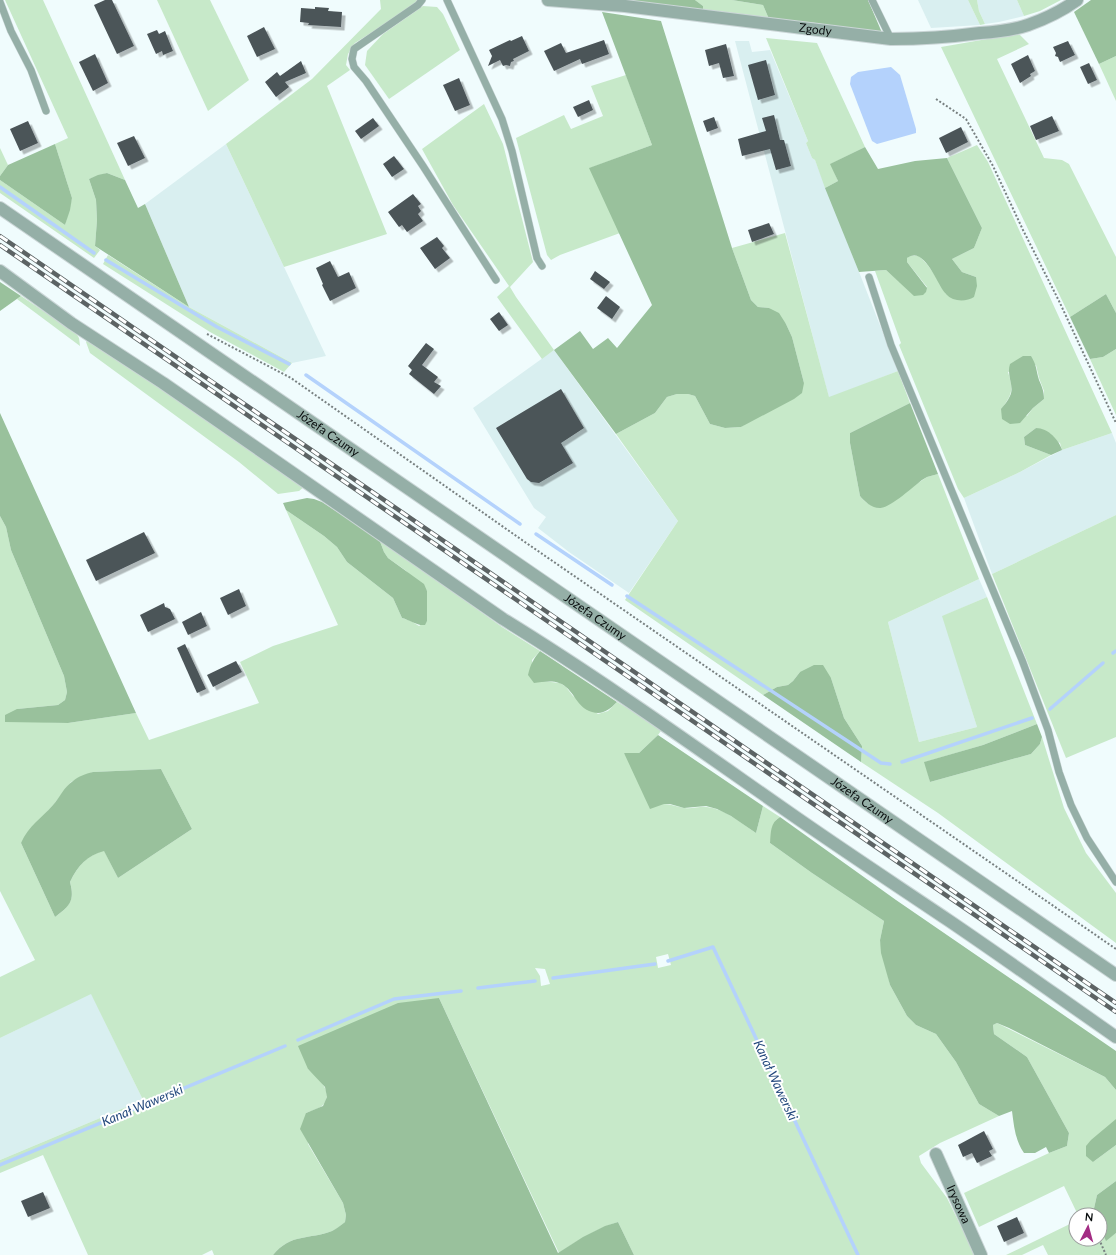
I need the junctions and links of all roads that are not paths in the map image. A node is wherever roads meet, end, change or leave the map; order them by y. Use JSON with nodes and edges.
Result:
{"nodes":[{"id":1,"x":422,"y":0,"type":"edge"},
{"id":2,"x":447,"y":0,"type":"edge"},
{"id":3,"x":548,"y":0,"type":"edge"},
{"id":4,"x":872,"y":0,"type":"edge"},
{"id":5,"x":1077,"y":0,"type":"edge"},
{"id":6,"x":0,"y":2,"type":"edge"},
{"id":7,"x":891,"y":39,"type":"junction"},
{"id":8,"x":46,"y":111,"type":"dead end"},
{"id":9,"x":0,"y":208,"type":"edge"},
{"id":10,"x":542,"y":266,"type":"dead end"},
{"id":11,"x":0,"y":271,"type":"edge"},
{"id":12,"x":869,"y":277,"type":"dead end"},
{"id":13,"x":496,"y":280,"type":"dead end"},
{"id":14,"x":1116,"y":882,"type":"edge"},
{"id":15,"x":1116,"y":975,"type":"edge"},
{"id":16,"x":1116,"y":1037,"type":"edge"},
{"id":17,"x":936,"y":1154,"type":"dead end"},
{"id":18,"x":981,"y":1255,"type":"edge"}],
"edges":[{"from":1,"to":13,"type":"lane"},
{"from":2,"to":10,"type":"lane"},
{"from":3,"to":7,"type":"street","name":"Zgody"},
{"from":4,"to":7,"type":"lane"},
{"from":5,"to":7,"type":"street","name":"Zgody"},
{"from":6,"to":8,"type":"lane"},
{"from":9,"to":15,"type":"street","name":"Józefa Czumy"},
{"from":11,"to":16,"type":"street"},
{"from":12,"to":14,"type":"lane"},
{"from":17,"to":18,"type":"street","name":"Irysowa"}]}
